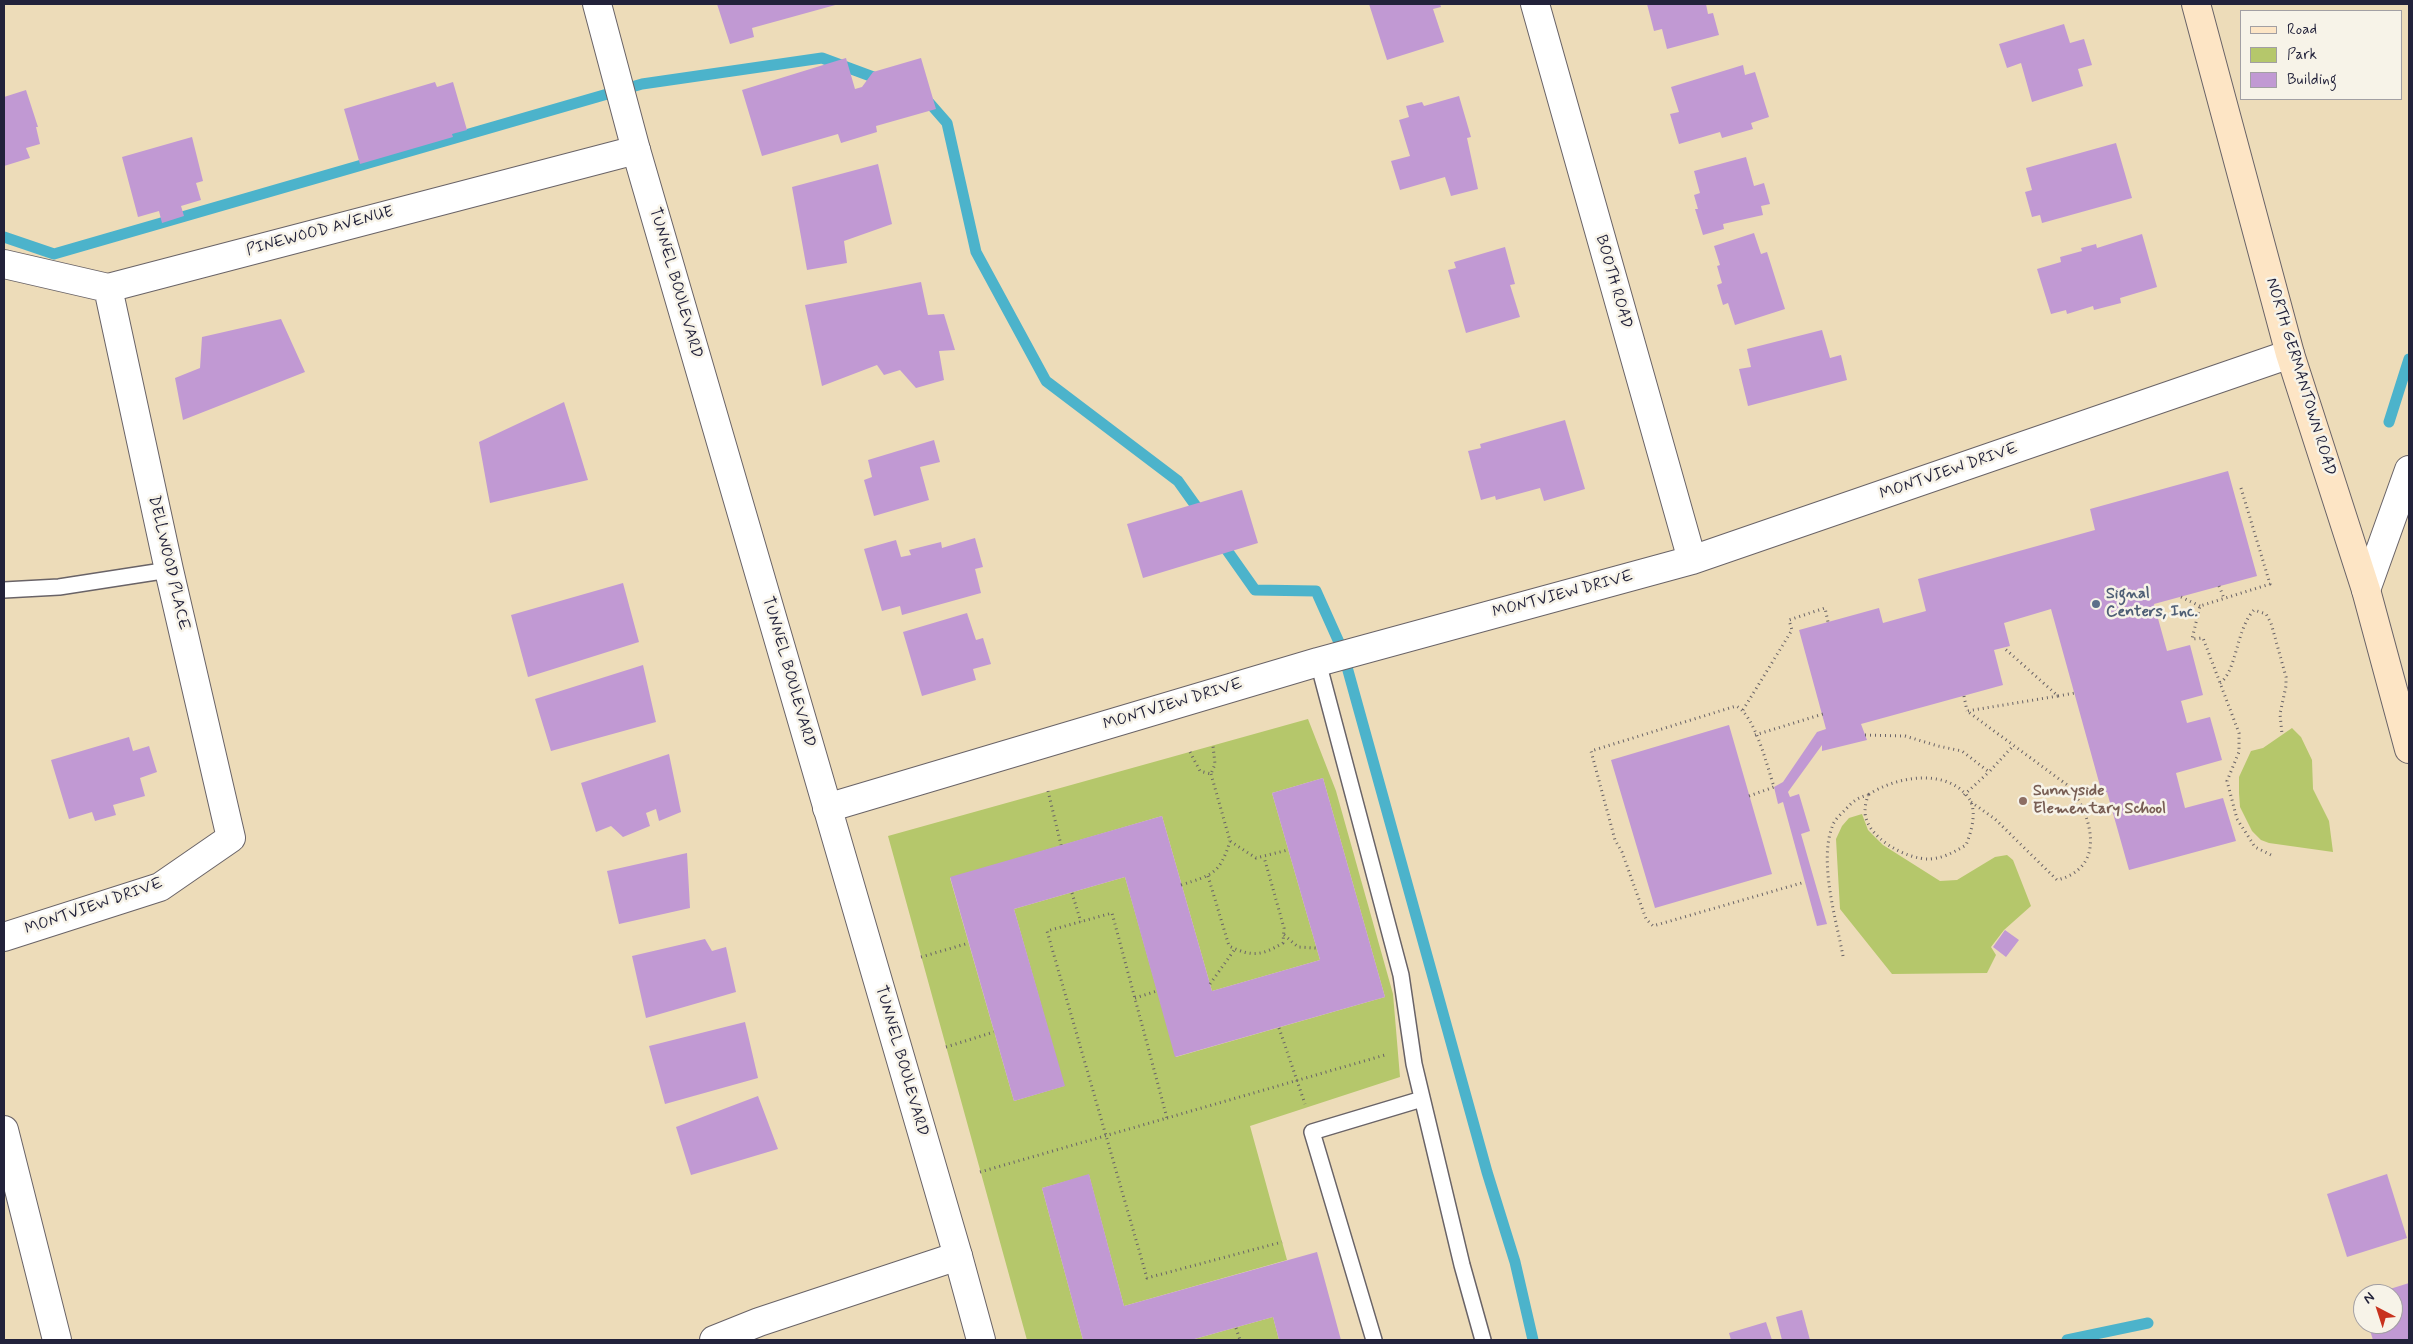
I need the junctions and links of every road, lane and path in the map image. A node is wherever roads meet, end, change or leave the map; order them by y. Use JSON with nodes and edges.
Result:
{"nodes":[{"id":1,"x":597,"y":4,"type":"edge"},
{"id":2,"x":1535,"y":4,"type":"edge"},
{"id":3,"x":2196,"y":4,"type":"edge"},
{"id":4,"x":636,"y":150,"type":"junction"},
{"id":5,"x":4,"y":264,"type":"edge"},
{"id":6,"x":108,"y":288,"type":"junction"},
{"id":7,"x":2290,"y":354,"type":"junction"},
{"id":8,"x":2409,"y":470,"type":"edge"},
{"id":9,"x":2241,"y":488,"type":"dead end"},
{"id":10,"x":1692,"y":560,"type":"junction"},
{"id":11,"x":169,"y":570,"type":"junction"},
{"id":12,"x":2219,"y":586,"type":"dead end"},
{"id":13,"x":4,"y":590,"type":"edge"},
{"id":14,"x":2366,"y":590,"type":"junction"},
{"id":15,"x":2181,"y":597,"type":"dead end"},
{"id":16,"x":2224,"y":598,"type":"junction"},
{"id":17,"x":2200,"y":606,"type":"junction"},
{"id":18,"x":1828,"y":622,"type":"dead end"},
{"id":19,"x":2003,"y":647,"type":"dead end"},
{"id":20,"x":1318,"y":662,"type":"junction"},
{"id":21,"x":2220,"y":683,"type":"junction"},
{"id":22,"x":2075,"y":693,"type":"dead end"},
{"id":23,"x":1964,"y":696,"type":"dead end"},
{"id":24,"x":2058,"y":696,"type":"junction"},
{"id":25,"x":1743,"y":710,"type":"junction"},
{"id":26,"x":1967,"y":711,"type":"junction"},
{"id":27,"x":1823,"y":714,"type":"dead end"},
{"id":28,"x":1865,"y":734,"type":"dead end"},
{"id":29,"x":2282,"y":734,"type":"dead end"},
{"id":30,"x":1755,"y":735,"type":"junction"},
{"id":31,"x":1213,"y":746,"type":"dead end"},
{"id":32,"x":2014,"y":746,"type":"junction"},
{"id":33,"x":2409,"y":749,"type":"edge"},
{"id":34,"x":1190,"y":752,"type":"dead end"},
{"id":35,"x":1989,"y":772,"type":"junction"},
{"id":36,"x":1211,"y":774,"type":"junction"},
{"id":37,"x":1048,"y":791,"type":"dead end"},
{"id":38,"x":1868,"y":795,"type":"junction"},
{"id":39,"x":1964,"y":795,"type":"junction"},
{"id":40,"x":1749,"y":796,"type":"dead end"},
{"id":41,"x":1971,"y":802,"type":"junction"},
{"id":42,"x":827,"y":808,"type":"junction"},
{"id":43,"x":231,"y":838,"type":"joint"},
{"id":44,"x":1230,"y":841,"type":"junction"},
{"id":45,"x":1061,"y":845,"type":"dead end"},
{"id":46,"x":1288,"y":850,"type":"dead end"},
{"id":47,"x":2271,"y":855,"type":"dead end"},
{"id":48,"x":1264,"y":857,"type":"junction"},
{"id":49,"x":1208,"y":876,"type":"junction"},
{"id":50,"x":1805,"y":882,"type":"dead end"},
{"id":51,"x":1181,"y":885,"type":"dead end"},
{"id":52,"x":1072,"y":893,"type":"dead end"},
{"id":53,"x":1081,"y":922,"type":"junction"},
{"id":54,"x":1284,"y":935,"type":"junction"},
{"id":55,"x":4,"y":937,"type":"edge"},
{"id":56,"x":969,"y":943,"type":"dead end"},
{"id":57,"x":1316,"y":948,"type":"dead end"},
{"id":58,"x":1235,"y":949,"type":"junction"},
{"id":59,"x":1843,"y":956,"type":"dead end"},
{"id":60,"x":921,"y":957,"type":"dead end"},
{"id":61,"x":1210,"y":984,"type":"dead end"},
{"id":62,"x":1156,"y":990,"type":"dead end"},
{"id":63,"x":1135,"y":998,"type":"junction"},
{"id":64,"x":1279,"y":1028,"type":"dead end"},
{"id":65,"x":994,"y":1032,"type":"dead end"},
{"id":66,"x":946,"y":1047,"type":"dead end"},
{"id":67,"x":1389,"y":1054,"type":"dead end"},
{"id":68,"x":1296,"y":1081,"type":"junction"},
{"id":69,"x":1422,"y":1099,"type":"junction"},
{"id":70,"x":1306,"y":1107,"type":"dead end"},
{"id":71,"x":1167,"y":1118,"type":"junction"},
{"id":72,"x":4,"y":1130,"type":"edge"},
{"id":73,"x":1106,"y":1135,"type":"junction"},
{"id":74,"x":980,"y":1172,"type":"dead end"},
{"id":75,"x":1282,"y":1242,"type":"dead end"},
{"id":76,"x":958,"y":1256,"type":"junction"},
{"id":77,"x":1236,"y":1328,"type":"dead end"},
{"id":78,"x":57,"y":1340,"type":"edge"},
{"id":79,"x":714,"y":1340,"type":"edge"},
{"id":80,"x":981,"y":1340,"type":"edge"},
{"id":81,"x":1240,"y":1340,"type":"edge"},
{"id":82,"x":1374,"y":1340,"type":"edge"},
{"id":83,"x":1483,"y":1340,"type":"edge"}],
"edges":[{"from":1,"to":4,"type":"street","name":"TUNNEL BOULEVARD"},
{"from":2,"to":10,"type":"street","name":"BOOTH ROAD"},
{"from":3,"to":7,"type":"main road","name":"NORTH GERMANTOWN ROAD"},
{"from":4,"to":6,"type":"street","name":"PINEWOOD AVENUE"},
{"from":4,"to":42,"type":"street","name":"TUNNEL BOULEVARD"},
{"from":5,"to":6,"type":"street","name":"PINEWOOD AVENUE"},
{"from":6,"to":11,"type":"street","name":"DELLWOOD PLACE"},
{"from":7,"to":10,"type":"street","name":"MONTVIEW DRIVE"},
{"from":7,"to":14,"type":"main road","name":"NORTH GERMANTOWN ROAD"},
{"from":8,"to":14,"type":"street"},
{"from":9,"to":16,"type":"path"},
{"from":10,"to":20,"type":"street","name":"MONTVIEW DRIVE"},
{"from":11,"to":13,"type":"lane"},
{"from":11,"to":43,"type":"street","name":"DELLWOOD PLACE"},
{"from":12,"to":16,"type":"path"},
{"from":14,"to":33,"type":"main road","name":"NORTH GERMANTOWN ROAD"},
{"from":15,"to":17,"type":"path"},
{"from":16,"to":17,"type":"path"},
{"from":17,"to":21,"type":"path"},
{"from":18,"to":25,"type":"path"},
{"from":19,"to":24,"type":"path"},
{"from":20,"to":42,"type":"street","name":"MONTVIEW DRIVE"},
{"from":20,"to":69,"type":"lane"},
{"from":21,"to":29,"type":"path"},
{"from":21,"to":47,"type":"path"},
{"from":22,"to":24,"type":"path"},
{"from":23,"to":26,"type":"path"},
{"from":24,"to":26,"type":"path"},
{"from":25,"to":30,"type":"path"},
{"from":25,"to":50,"type":"path"},
{"from":26,"to":32,"type":"path"},
{"from":27,"to":30,"type":"path"},
{"from":28,"to":35,"type":"path"},
{"from":30,"to":40,"type":"path"},
{"from":31,"to":36,"type":"path"},
{"from":32,"to":35,"type":"path"},
{"from":32,"to":41,"type":"path"},
{"from":34,"to":36,"type":"path"},
{"from":35,"to":39,"type":"path"},
{"from":36,"to":44,"type":"path"},
{"from":37,"to":45,"type":"path"},
{"from":38,"to":39,"type":"path"},
{"from":38,"to":41,"type":"path"},
{"from":38,"to":59,"type":"path"},
{"from":39,"to":41,"type":"path"},
{"from":42,"to":76,"type":"street","name":"TUNNEL BOULEVARD"},
{"from":43,"to":55,"type":"street","name":"MONTVIEW DRIVE"},
{"from":44,"to":48,"type":"path"},
{"from":44,"to":49,"type":"path"},
{"from":46,"to":48,"type":"path"},
{"from":48,"to":54,"type":"path"},
{"from":49,"to":51,"type":"path"},
{"from":49,"to":58,"type":"path"},
{"from":52,"to":53,"type":"path"},
{"from":53,"to":63,"type":"path"},
{"from":53,"to":73,"type":"path"},
{"from":54,"to":57,"type":"path"},
{"from":54,"to":58,"type":"path"},
{"from":56,"to":60,"type":"path"},
{"from":58,"to":61,"type":"path"},
{"from":62,"to":63,"type":"path"},
{"from":63,"to":71,"type":"path"},
{"from":64,"to":68,"type":"path"},
{"from":65,"to":66,"type":"path"},
{"from":67,"to":68,"type":"path"},
{"from":68,"to":70,"type":"path"},
{"from":68,"to":71,"type":"path"},
{"from":69,"to":82,"type":"lane"},
{"from":69,"to":83,"type":"lane"},
{"from":71,"to":73,"type":"path"},
{"from":72,"to":78,"type":"street"},
{"from":73,"to":74,"type":"path"},
{"from":73,"to":75,"type":"path"},
{"from":76,"to":79,"type":"street"},
{"from":76,"to":80,"type":"street","name":"TUNNEL BOULEVARD"},
{"from":77,"to":81,"type":"path"}]}
